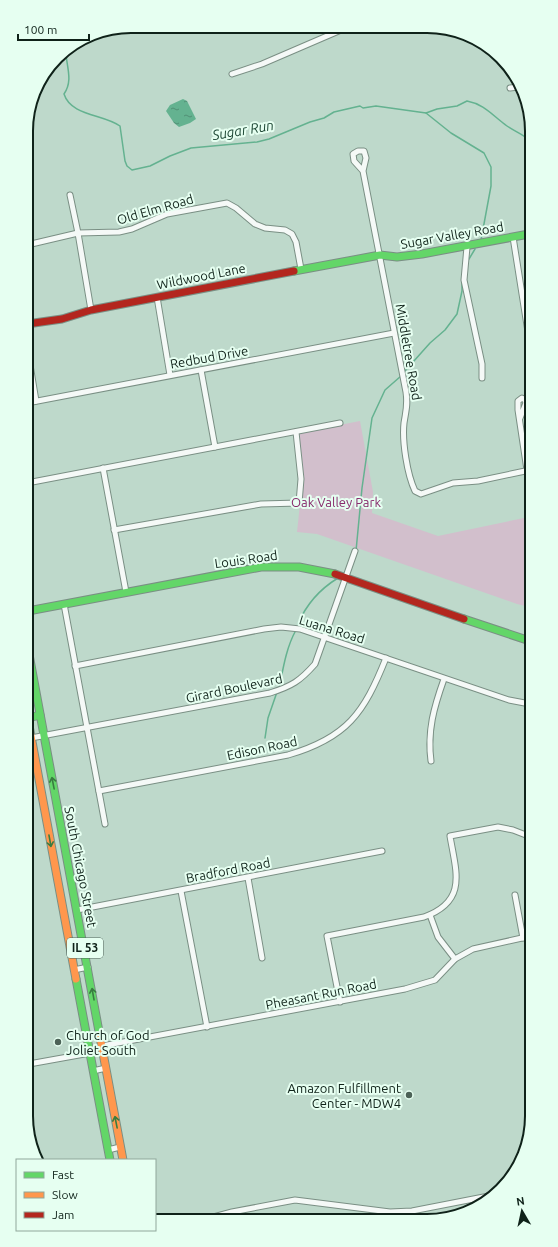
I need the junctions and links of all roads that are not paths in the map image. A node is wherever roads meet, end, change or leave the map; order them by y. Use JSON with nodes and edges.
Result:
{"nodes":[{"id":1,"x":334,"y":33,"type":"edge"},
{"id":2,"x":232,"y":74,"type":"dead end"},
{"id":3,"x":515,"y":87,"type":"edge"},
{"id":4,"x":510,"y":88,"type":"dead end"},
{"id":5,"x":363,"y":171,"type":"dead end"},
{"id":6,"x":70,"y":195,"type":"dead end"},
{"id":7,"x":78,"y":233,"type":"junction"},
{"id":8,"x":525,"y":235,"type":"edge"},
{"id":9,"x":513,"y":237,"type":"junction"},
{"id":10,"x":33,"y":244,"type":"edge"},
{"id":11,"x":467,"y":247,"type":"junction"},
{"id":12,"x":380,"y":255,"type":"junction"},
{"id":13,"x":301,"y":269,"type":"junction"},
{"id":14,"x":157,"y":297,"type":"junction"},
{"id":15,"x":91,"y":310,"type":"junction"},
{"id":16,"x":525,"y":313,"type":"edge"},
{"id":17,"x":33,"y":323,"type":"edge"},
{"id":18,"x":394,"y":332,"type":"junction"},
{"id":19,"x":200,"y":370,"type":"junction"},
{"id":20,"x":170,"y":375,"type":"junction"},
{"id":21,"x":482,"y":378,"type":"dead end"},
{"id":22,"x":33,"y":383,"type":"edge"},
{"id":23,"x":33,"y":401,"type":"edge"},
{"id":24,"x":36,"y":401,"type":"junction"},
{"id":25,"x":520,"y":418,"type":"dead end"},
{"id":26,"x":340,"y":423,"type":"dead end"},
{"id":27,"x":296,"y":432,"type":"junction"},
{"id":28,"x":215,"y":447,"type":"junction"},
{"id":29,"x":525,"y":450,"type":"edge"},
{"id":30,"x":103,"y":468,"type":"junction"},
{"id":31,"x":525,"y":471,"type":"edge"},
{"id":32,"x":33,"y":481,"type":"edge"},
{"id":33,"x":114,"y":530,"type":"junction"},
{"id":34,"x":355,"y":551,"type":"dead end"},
{"id":35,"x":346,"y":577,"type":"junction"},
{"id":36,"x":126,"y":592,"type":"junction"},
{"id":37,"x":64,"y":604,"type":"junction"},
{"id":38,"x":33,"y":610,"type":"edge"},
{"id":39,"x":325,"y":636,"type":"junction"},
{"id":40,"x":525,"y":640,"type":"edge"},
{"id":41,"x":386,"y":658,"type":"junction"},
{"id":42,"x":75,"y":666,"type":"junction"},
{"id":43,"x":33,"y":676,"type":"edge"},
{"id":44,"x":444,"y":678,"type":"junction"},
{"id":45,"x":525,"y":703,"type":"edge"},
{"id":46,"x":40,"y":715,"type":"junction"},
{"id":47,"x":33,"y":717,"type":"edge"},
{"id":48,"x":87,"y":728,"type":"junction"},
{"id":49,"x":44,"y":736,"type":"junction"},
{"id":50,"x":33,"y":738,"type":"edge"},
{"id":51,"x":33,"y":749,"type":"edge"},
{"id":52,"x":431,"y":761,"type":"dead end"},
{"id":53,"x":99,"y":791,"type":"junction"},
{"id":54,"x":106,"y":824,"type":"dead end"},
{"id":55,"x":525,"y":835,"type":"edge"},
{"id":56,"x":382,"y":851,"type":"dead end"},
{"id":57,"x":248,"y":878,"type":"junction"},
{"id":58,"x":181,"y":891,"type":"junction"},
{"id":59,"x":515,"y":895,"type":"dead end"},
{"id":60,"x":77,"y":910,"type":"junction"},
{"id":61,"x":430,"y":915,"type":"junction"},
{"id":62,"x":523,"y":938,"type":"joint"},
{"id":63,"x":262,"y":958,"type":"dead end"},
{"id":64,"x":455,"y":959,"type":"junction"},
{"id":65,"x":88,"y":967,"type":"junction"},
{"id":66,"x":74,"y":970,"type":"junction"},
{"id":67,"x":340,"y":1002,"type":"junction"},
{"id":68,"x":207,"y":1027,"type":"junction"},
{"id":69,"x":102,"y":1046,"type":"junction"},
{"id":70,"x":90,"y":1053,"type":"junction"},
{"id":71,"x":33,"y":1063,"type":"edge"},
{"id":72,"x":106,"y":1068,"type":"junction"},
{"id":73,"x":94,"y":1071,"type":"junction"},
{"id":74,"x":120,"y":1147,"type":"junction"},
{"id":75,"x":108,"y":1150,"type":"junction"},
{"id":76,"x":110,"y":1159,"type":"edge"},
{"id":77,"x":123,"y":1159,"type":"edge"},
{"id":78,"x":480,"y":1198,"type":"edge"},
{"id":79,"x":225,"y":1214,"type":"edge"}],
"edges":[{"from":1,"to":2,"type":"street"},
{"from":3,"to":4,"type":"street"},
{"from":5,"to":12,"type":"street","name":"Middletree Road"},
{"from":6,"to":7,"type":"street"},
{"from":7,"to":10,"type":"street","name":"Old Elm Road"},
{"from":7,"to":13,"type":"street","name":"Old Elm Road"},
{"from":7,"to":15,"type":"street"},
{"from":8,"to":9,"type":"street","name":"Sugar Valley Road"},
{"from":9,"to":11,"type":"street","name":"Sugar Valley Road"},
{"from":9,"to":16,"type":"street"},
{"from":11,"to":12,"type":"street","name":"Sugar Valley Road"},
{"from":11,"to":21,"type":"street"},
{"from":12,"to":13,"type":"street","name":"Wildwood Lane"},
{"from":12,"to":18,"type":"street","name":"Middletree Road"},
{"from":13,"to":14,"type":"street","name":"Wildwood Lane"},
{"from":14,"to":15,"type":"street","name":"Wildwood Lane"},
{"from":14,"to":20,"type":"street"},
{"from":15,"to":17,"type":"street","name":"Wildwood Lane"},
{"from":18,"to":19,"type":"street","name":"Redbud Drive"},
{"from":18,"to":31,"type":"street","name":"Middletree Road"},
{"from":19,"to":20,"type":"street","name":"Redbud Drive"},
{"from":19,"to":28,"type":"street"},
{"from":20,"to":24,"type":"street","name":"Redbud Drive"},
{"from":22,"to":24,"type":"street"},
{"from":23,"to":24,"type":"street","name":"Redbud Drive"},
{"from":25,"to":29,"type":"street"},
{"from":26,"to":27,"type":"street"},
{"from":27,"to":28,"type":"street"},
{"from":27,"to":33,"type":"street"},
{"from":28,"to":30,"type":"street"},
{"from":30,"to":32,"type":"street"},
{"from":30,"to":33,"type":"street"},
{"from":33,"to":36,"type":"street"},
{"from":34,"to":35,"type":"street","name":"Girard Boulevard"},
{"from":35,"to":36,"type":"street","name":"Louis Road"},
{"from":35,"to":39,"type":"street","name":"Girard Boulevard"},
{"from":35,"to":40,"type":"street","name":"Louis Road"},
{"from":36,"to":37,"type":"street","name":"Louis Road"},
{"from":37,"to":38,"type":"street","name":"Louis Road"},
{"from":37,"to":42,"type":"street"},
{"from":39,"to":41,"type":"street","name":"Luana Road"},
{"from":39,"to":42,"type":"street","name":"Luana Road"},
{"from":39,"to":48,"type":"street","name":"Girard Boulevard"},
{"from":41,"to":44,"type":"street","name":"Luana Road"},
{"from":41,"to":53,"type":"street","name":"Edison Road"},
{"from":42,"to":48,"type":"street"},
{"from":43,"to":46,"type":"street","name":"South Chicago Street","number":"IL 53"},
{"from":44,"to":45,"type":"street","name":"Luana Road"},
{"from":44,"to":52,"type":"street"},
{"from":46,"to":47,"type":"street"},
{"from":46,"to":49,"type":"street","name":"South Chicago Street","number":"IL 53"},
{"from":48,"to":49,"type":"street","name":"Girard Boulevard"},
{"from":48,"to":53,"type":"street"},
{"from":49,"to":50,"type":"street","name":"Girard Boulevard"},
{"from":60,"to":49,"type":"street","name":"South Chicago Street","number":"IL 53","one_way":true},
{"from":51,"to":66,"type":"street","name":"South Chicago Street","number":"IL 53","one_way":true},
{"from":53,"to":54,"type":"street"},
{"from":55,"to":61,"type":"street"},
{"from":56,"to":57,"type":"street","name":"Bradford Road"},
{"from":57,"to":58,"type":"street","name":"Bradford Road"},
{"from":57,"to":63,"type":"street"},
{"from":58,"to":60,"type":"street","name":"Bradford Road"},
{"from":58,"to":68,"type":"street"},
{"from":59,"to":62,"type":"street"},
{"from":60,"to":65,"type":"street","name":"South Chicago Street","number":"IL 53"},
{"from":61,"to":64,"type":"street"},
{"from":61,"to":67,"type":"street"},
{"from":62,"to":64,"type":"street","name":"Pheasant Run Road"},
{"from":64,"to":67,"type":"street","name":"Pheasant Run Road"},
{"from":65,"to":66,"type":"street"},
{"from":69,"to":65,"type":"street","name":"South Chicago Street","number":"IL 53","one_way":true},
{"from":66,"to":70,"type":"street","name":"South Chicago Street","number":"IL 53"},
{"from":67,"to":68,"type":"street","name":"Pheasant Run Road"},
{"from":68,"to":69,"type":"street","name":"Pheasant Run Road"},
{"from":69,"to":72,"type":"street","name":"South Chicago Street","number":"IL 53"},
{"from":70,"to":71,"type":"street"},
{"from":70,"to":73,"type":"street","name":"South Chicago Street","number":"IL 53"},
{"from":72,"to":73,"type":"street"},
{"from":74,"to":72,"type":"street","name":"South Chicago Street","number":"IL 53","one_way":true},
{"from":73,"to":75,"type":"street","name":"South Chicago Street","number":"IL 53"},
{"from":74,"to":75,"type":"street"},
{"from":74,"to":77,"type":"street","name":"South Chicago Street","number":"IL 53"},
{"from":75,"to":76,"type":"street","name":"South Chicago Street","number":"IL 53"},
{"from":78,"to":79,"type":"street"}]}
